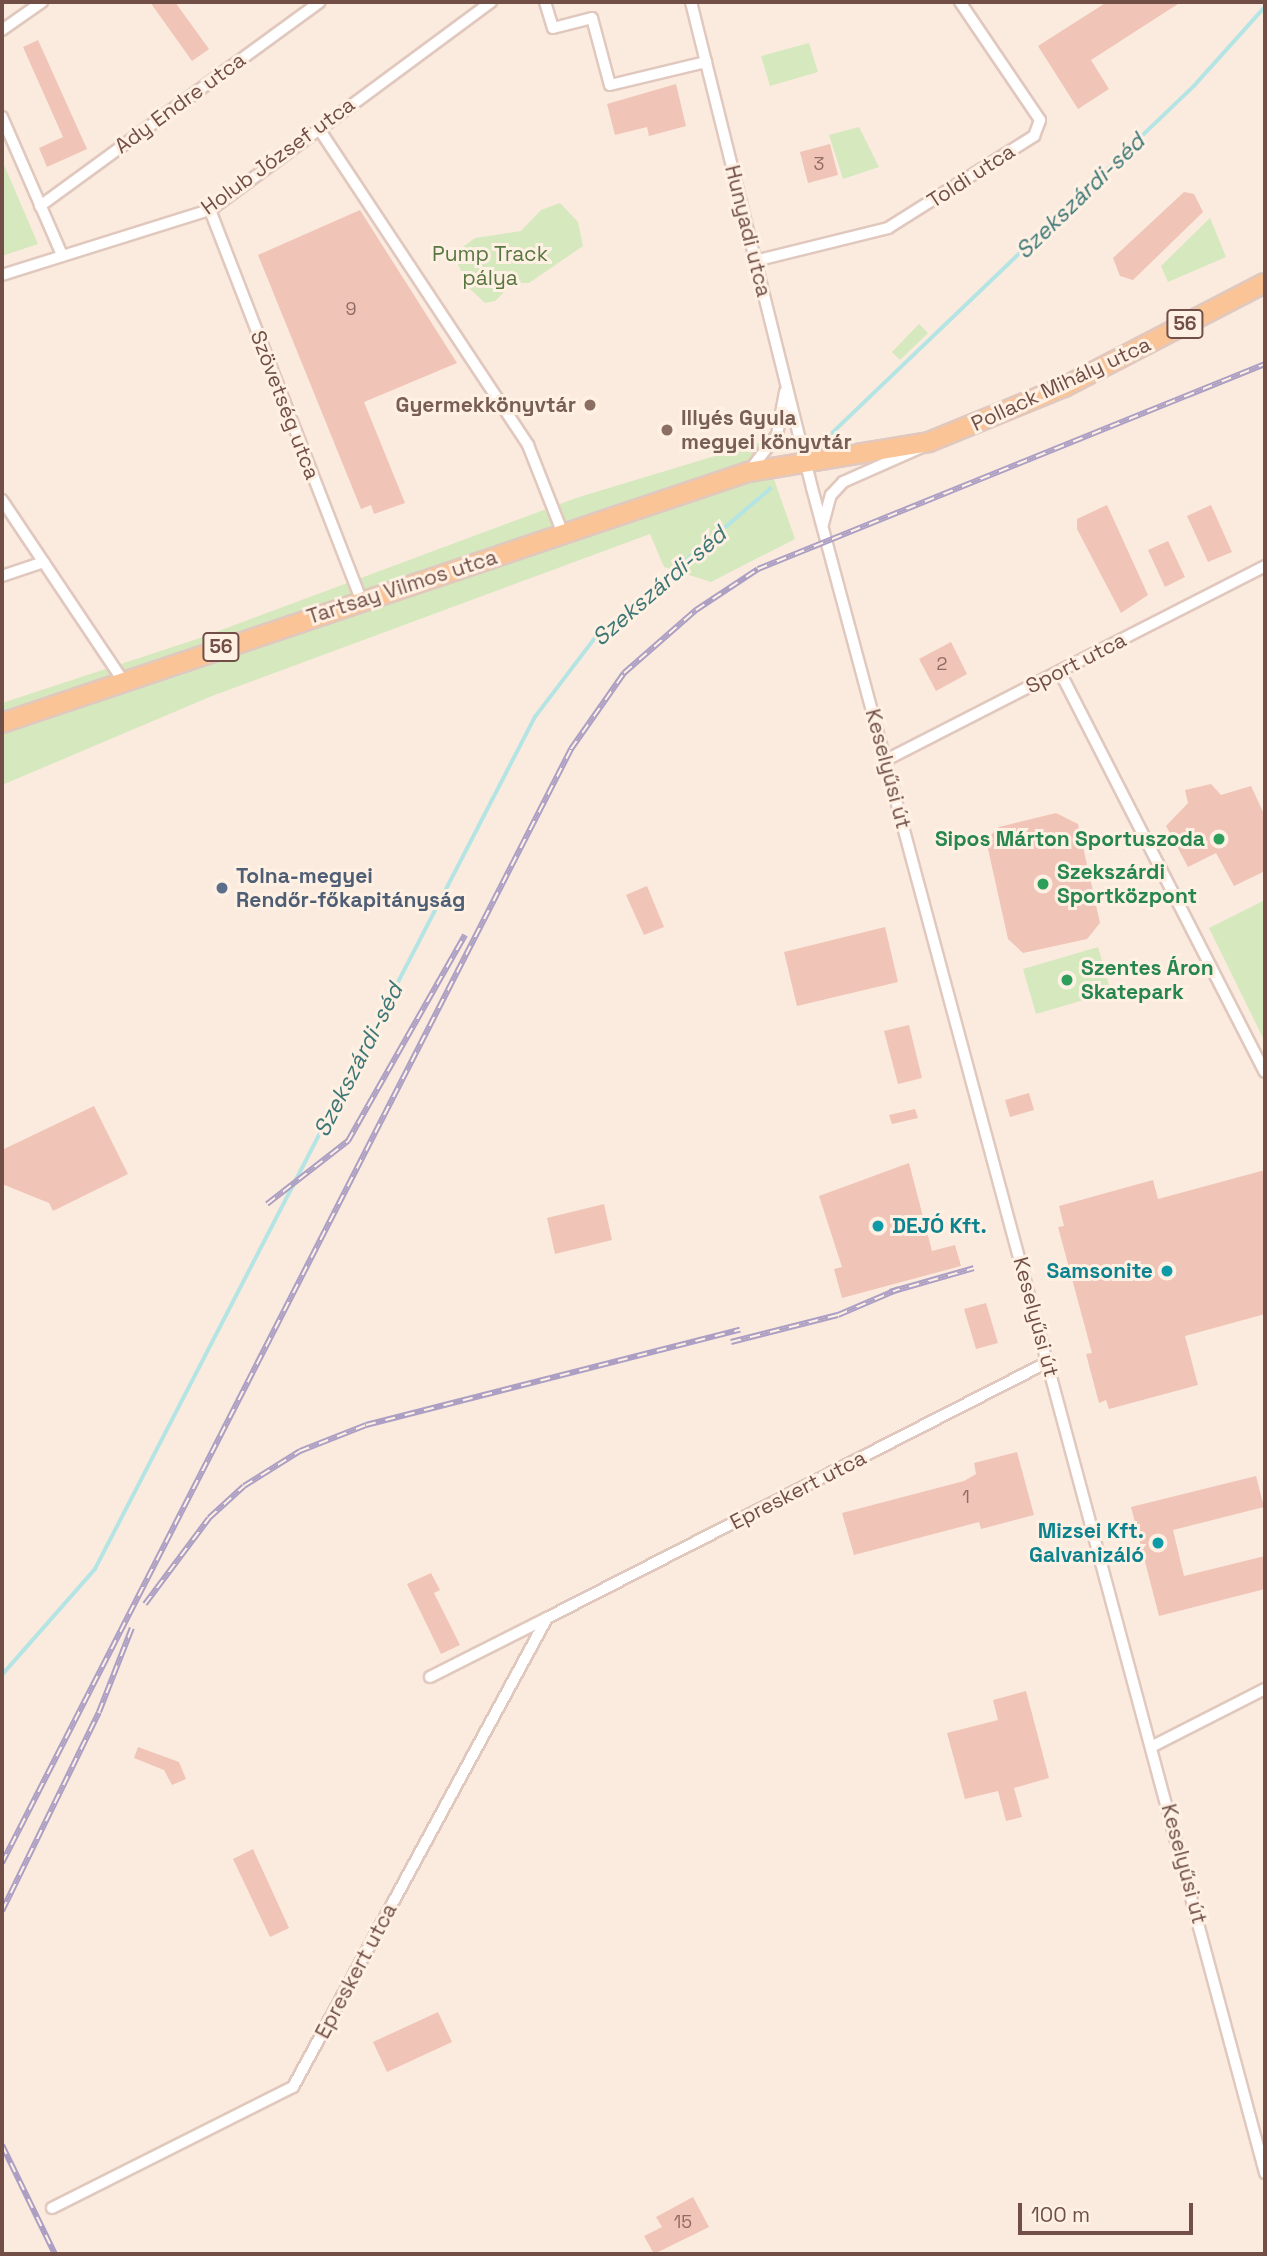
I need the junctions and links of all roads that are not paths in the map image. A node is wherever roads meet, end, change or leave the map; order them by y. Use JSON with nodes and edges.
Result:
{"nodes":[{"id":1,"x":42,"y":2,"type":"edge"},
{"id":2,"x":320,"y":2,"type":"edge"},
{"id":3,"x":491,"y":2,"type":"edge"},
{"id":4,"x":545,"y":2,"type":"edge"},
{"id":5,"x":691,"y":2,"type":"edge"},
{"id":6,"x":960,"y":2,"type":"edge"},
{"id":7,"x":2,"y":30,"type":"edge"},
{"id":8,"x":706,"y":62,"type":"junction"},
{"id":9,"x":2,"y":117,"type":"edge"},
{"id":10,"x":319,"y":129,"type":"junction"},
{"id":11,"x":40,"y":206,"type":"junction"},
{"id":12,"x":210,"y":210,"type":"junction"},
{"id":13,"x":62,"y":255,"type":"junction"},
{"id":14,"x":755,"y":261,"type":"junction"},
{"id":15,"x":2,"y":275,"type":"edge"},
{"id":16,"x":1265,"y":283,"type":"edge"},
{"id":17,"x":786,"y":385,"type":"junction"},
{"id":18,"x":929,"y":442,"type":"junction"},
{"id":19,"x":804,"y":461,"type":"junction"},
{"id":20,"x":748,"y":472,"type":"junction"},
{"id":21,"x":2,"y":500,"type":"edge"},
{"id":22,"x":823,"y":526,"type":"junction"},
{"id":23,"x":563,"y":534,"type":"junction"},
{"id":24,"x":44,"y":562,"type":"junction"},
{"id":25,"x":1265,"y":566,"type":"edge"},
{"id":26,"x":2,"y":576,"type":"edge"},
{"id":27,"x":361,"y":600,"type":"junction"},
{"id":28,"x":1060,"y":672,"type":"junction"},
{"id":29,"x":124,"y":682,"type":"junction"},
{"id":30,"x":2,"y":723,"type":"edge"},
{"id":31,"x":886,"y":760,"type":"junction"},
{"id":32,"x":1265,"y":1072,"type":"edge"},
{"id":33,"x":1048,"y":1362,"type":"junction"},
{"id":34,"x":547,"y":1618,"type":"junction"},
{"id":35,"x":430,"y":1677,"type":"dead end"},
{"id":36,"x":1265,"y":1689,"type":"edge"},
{"id":37,"x":1153,"y":1746,"type":"junction"},
{"id":38,"x":1265,"y":2173,"type":"edge"},
{"id":39,"x":52,"y":2208,"type":"dead end"}],
"edges":[{"from":1,"to":7,"type":"street"},
{"from":2,"to":11,"type":"street","name":"Ady Endre utca"},
{"from":3,"to":10,"type":"street","name":"Holub József utca"},
{"from":4,"to":8,"type":"street"},
{"from":5,"to":8,"type":"street","name":"Hunyadi utca"},
{"from":6,"to":14,"type":"street","name":"Toldi utca"},
{"from":8,"to":14,"type":"street","name":"Hunyadi utca"},
{"from":9,"to":11,"type":"street"},
{"from":10,"to":12,"type":"street","name":"Holub József utca"},
{"from":10,"to":23,"type":"street"},
{"from":11,"to":13,"type":"street"},
{"from":12,"to":13,"type":"street","name":"Holub József utca"},
{"from":12,"to":27,"type":"street","name":"Szövetség utca"},
{"from":13,"to":15,"type":"street","name":"Holub József utca"},
{"from":14,"to":17,"type":"street","name":"Hunyadi utca"},
{"from":16,"to":18,"type":"main road","name":"Pollack Mihály utca","number":"56"},
{"from":17,"to":19,"type":"street","name":"Hunyadi utca"},
{"from":17,"to":20,"type":"street"},
{"from":18,"to":19,"type":"main road","name":"Pollack Mihály utca","number":"56"},
{"from":18,"to":22,"type":"street","name":"Pollack Mihály utca"},
{"from":19,"to":20,"type":"main road","name":"Tartsay Vilmos utca","number":"56"},
{"from":19,"to":22,"type":"street","name":"Keselyűsi út"},
{"from":20,"to":23,"type":"main road","name":"Tartsay Vilmos utca","number":"56"},
{"from":21,"to":24,"type":"street"},
{"from":22,"to":31,"type":"street","name":"Keselyűsi út"},
{"from":23,"to":27,"type":"main road","name":"Tartsay Vilmos utca","number":"56"},
{"from":24,"to":26,"type":"street"},
{"from":24,"to":29,"type":"street"},
{"from":25,"to":28,"type":"street","name":"Sport utca"},
{"from":27,"to":29,"type":"main road","name":"Tartsay Vilmos utca","number":"56"},
{"from":28,"to":31,"type":"street","name":"Sport utca"},
{"from":28,"to":32,"type":"street"},
{"from":29,"to":30,"type":"main road","name":"Tartsay Vilmos utca","number":"56"},
{"from":31,"to":33,"type":"street","name":"Keselyűsi út"},
{"from":33,"to":34,"type":"street","name":"Epreskert utca"},
{"from":33,"to":37,"type":"street","name":"Keselyűsi út"},
{"from":34,"to":35,"type":"street","name":"Epreskert utca"},
{"from":34,"to":39,"type":"street","name":"Epreskert utca"},
{"from":36,"to":37,"type":"street"},
{"from":37,"to":38,"type":"street","name":"Keselyűsi út"}]}
